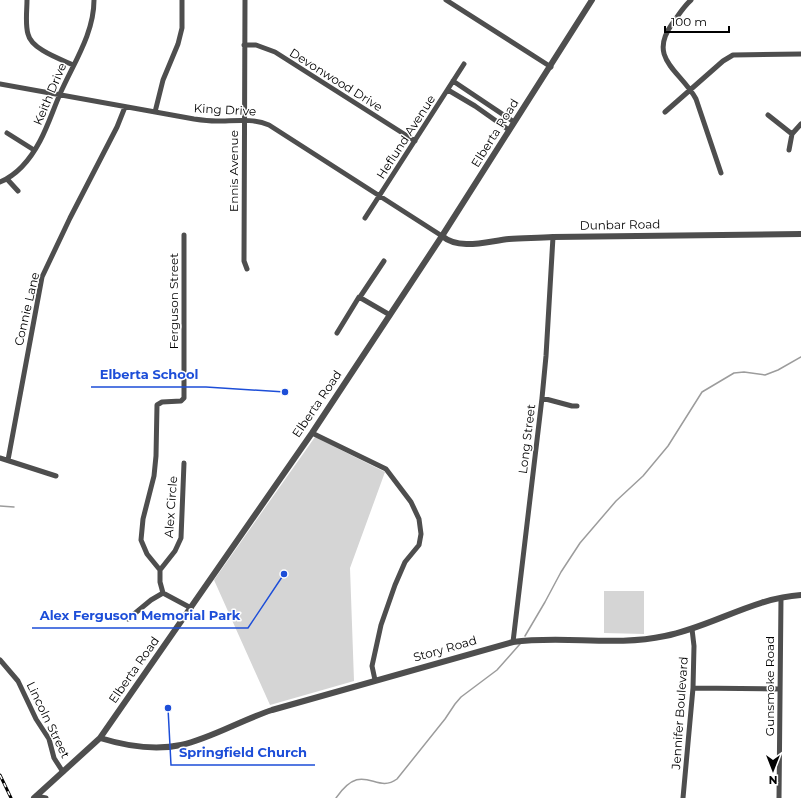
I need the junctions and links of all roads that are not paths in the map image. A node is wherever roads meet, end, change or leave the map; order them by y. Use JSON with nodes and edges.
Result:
{"nodes":[{"id":1,"x":27,"y":0,"type":"edge"},
{"id":2,"x":94,"y":0,"type":"edge"},
{"id":3,"x":182,"y":0,"type":"edge"},
{"id":4,"x":244,"y":0,"type":"edge"},
{"id":5,"x":446,"y":0,"type":"edge"},
{"id":6,"x":592,"y":0,"type":"edge"},
{"id":7,"x":692,"y":0,"type":"edge"},
{"id":8,"x":244,"y":45,"type":"junction"},
{"id":9,"x":801,"y":54,"type":"edge"},
{"id":10,"x":464,"y":64,"type":"dead end"},
{"id":11,"x":73,"y":65,"type":"junction"},
{"id":12,"x":551,"y":67,"type":"junction"},
{"id":13,"x":453,"y":81,"type":"junction"},
{"id":14,"x":0,"y":84,"type":"edge"},
{"id":15,"x":448,"y":90,"type":"junction"},
{"id":16,"x":691,"y":90,"type":"junction"},
{"id":17,"x":59,"y":95,"type":"junction"},
{"id":18,"x":125,"y":107,"type":"junction"},
{"id":19,"x":154,"y":112,"type":"junction"},
{"id":20,"x":665,"y":112,"type":"dead end"},
{"id":21,"x":768,"y":115,"type":"dead end"},
{"id":22,"x":244,"y":120,"type":"junction"},
{"id":23,"x":514,"y":122,"type":"junction"},
{"id":24,"x":801,"y":124,"type":"edge"},
{"id":25,"x":509,"y":130,"type":"junction"},
{"id":26,"x":7,"y":133,"type":"dead end"},
{"id":27,"x":792,"y":134,"type":"junction"},
{"id":28,"x":414,"y":141,"type":"junction"},
{"id":29,"x":34,"y":150,"type":"junction"},
{"id":30,"x":789,"y":150,"type":"dead end"},
{"id":31,"x":721,"y":173,"type":"dead end"},
{"id":32,"x":7,"y":179,"type":"junction"},
{"id":33,"x":0,"y":182,"type":"edge"},
{"id":34,"x":18,"y":191,"type":"dead end"},
{"id":35,"x":380,"y":197,"type":"junction"},
{"id":36,"x":365,"y":218,"type":"dead end"},
{"id":37,"x":801,"y":234,"type":"edge"},
{"id":38,"x":184,"y":235,"type":"dead end"},
{"id":39,"x":442,"y":236,"type":"junction"},
{"id":40,"x":553,"y":237,"type":"junction"},
{"id":41,"x":384,"y":261,"type":"dead end"},
{"id":42,"x":247,"y":269,"type":"dead end"},
{"id":43,"x":360,"y":298,"type":"junction"},
{"id":44,"x":390,"y":315,"type":"junction"},
{"id":45,"x":337,"y":333,"type":"dead end"},
{"id":46,"x":542,"y":398,"type":"junction"},
{"id":47,"x":578,"y":406,"type":"dead end"},
{"id":48,"x":312,"y":433,"type":"junction"},
{"id":49,"x":0,"y":458,"type":"edge"},
{"id":50,"x":8,"y":460,"type":"junction"},
{"id":51,"x":184,"y":464,"type":"dead end"},
{"id":52,"x":56,"y":476,"type":"dead end"},
{"id":53,"x":160,"y":570,"type":"junction"},
{"id":54,"x":163,"y":593,"type":"junction"},
{"id":55,"x":801,"y":595,"type":"edge"},
{"id":56,"x":781,"y":598,"type":"junction"},
{"id":57,"x":191,"y":608,"type":"junction"},
{"id":58,"x":128,"y":619,"type":"dead end"},
{"id":59,"x":692,"y":628,"type":"junction"},
{"id":60,"x":513,"y":642,"type":"junction"},
{"id":61,"x":0,"y":660,"type":"edge"},
{"id":62,"x":375,"y":680,"type":"junction"},
{"id":63,"x":693,"y":688,"type":"junction"},
{"id":64,"x":780,"y":689,"type":"junction"},
{"id":65,"x":100,"y":738,"type":"junction"},
{"id":66,"x":62,"y":772,"type":"junction"},
{"id":67,"x":35,"y":797,"type":"edge"},
{"id":68,"x":46,"y":798,"type":"edge"},
{"id":69,"x":683,"y":798,"type":"edge"},
{"id":70,"x":779,"y":798,"type":"edge"}],
"edges":[{"from":1,"to":11,"type":"street"},
{"from":2,"to":11,"type":"street","name":"Keith Drive"},
{"from":3,"to":19,"type":"street"},
{"from":4,"to":8,"type":"street","name":"Ennis Avenue"},
{"from":5,"to":12,"type":"street"},
{"from":6,"to":12,"type":"street","name":"Elberta Road"},
{"from":7,"to":16,"type":"street"},
{"from":8,"to":22,"type":"street","name":"Ennis Avenue"},
{"from":8,"to":28,"type":"street","name":"Devonwood Drive"},
{"from":9,"to":16,"type":"street"},
{"from":10,"to":13,"type":"street"},
{"from":11,"to":17,"type":"street","name":"Keith Drive"},
{"from":12,"to":23,"type":"street","name":"Elberta Road"},
{"from":13,"to":15,"type":"street"},
{"from":13,"to":23,"type":"street"},
{"from":14,"to":17,"type":"street","name":"King Drive"},
{"from":15,"to":25,"type":"street","name":"Heflund Avenue"},
{"from":15,"to":28,"type":"street","name":"Heflund Avenue"},
{"from":16,"to":20,"type":"street"},
{"from":16,"to":31,"type":"street"},
{"from":17,"to":18,"type":"street","name":"King Drive"},
{"from":17,"to":29,"type":"street","name":"Keith Drive"},
{"from":18,"to":19,"type":"street","name":"King Drive"},
{"from":18,"to":50,"type":"street","name":"Connie Lane"},
{"from":19,"to":22,"type":"street","name":"King Drive"},
{"from":21,"to":27,"type":"street"},
{"from":22,"to":35,"type":"street","name":"King Drive"},
{"from":22,"to":42,"type":"street","name":"Ennis Avenue"},
{"from":23,"to":25,"type":"street","name":"Elberta Road"},
{"from":24,"to":27,"type":"street"},
{"from":25,"to":39,"type":"street","name":"Elberta Road"},
{"from":26,"to":29,"type":"street"},
{"from":27,"to":30,"type":"street"},
{"from":28,"to":35,"type":"street","name":"Heflund Avenue"},
{"from":29,"to":32,"type":"street","name":"Keith Drive"},
{"from":32,"to":33,"type":"street","name":"Keith Drive"},
{"from":32,"to":34,"type":"street"},
{"from":35,"to":36,"type":"street","name":"Heflund Avenue"},
{"from":35,"to":39,"type":"street","name":"King Drive"},
{"from":37,"to":40,"type":"street","name":"Dunbar Road"},
{"from":38,"to":53,"type":"street","name":"Ferguson Street"},
{"from":39,"to":40,"type":"street","name":"Dunbar Road"},
{"from":39,"to":44,"type":"street","name":"Elberta Road"},
{"from":40,"to":46,"type":"street","name":"Long Street"},
{"from":41,"to":43,"type":"street"},
{"from":43,"to":44,"type":"street"},
{"from":43,"to":45,"type":"street"},
{"from":44,"to":48,"type":"street","name":"Elberta Road"},
{"from":46,"to":47,"type":"street"},
{"from":46,"to":60,"type":"street","name":"Long Street"},
{"from":48,"to":57,"type":"street","name":"Elberta Road"},
{"from":48,"to":62,"type":"street"},
{"from":49,"to":50,"type":"street"},
{"from":50,"to":52,"type":"street"},
{"from":51,"to":53,"type":"street","name":"Alex Circle"},
{"from":53,"to":54,"type":"street"},
{"from":54,"to":57,"type":"street"},
{"from":54,"to":58,"type":"street"},
{"from":55,"to":56,"type":"street","name":"Story Road"},
{"from":56,"to":59,"type":"street","name":"Story Road"},
{"from":56,"to":64,"type":"street","name":"Gunsmoke Road"},
{"from":57,"to":65,"type":"street","name":"Elberta Road"},
{"from":59,"to":60,"type":"street","name":"Story Road"},
{"from":59,"to":63,"type":"street","name":"Jennifer Boulevard"},
{"from":60,"to":62,"type":"street","name":"Story Road"},
{"from":61,"to":66,"type":"street","name":"Lincoln Street"},
{"from":62,"to":65,"type":"street","name":"Story Road"},
{"from":63,"to":64,"type":"street"},
{"from":63,"to":69,"type":"street","name":"Jennifer Boulevard"},
{"from":64,"to":70,"type":"street","name":"Gunsmoke Road"},
{"from":65,"to":66,"type":"street","name":"Elberta Road"},
{"from":66,"to":67,"type":"street","name":"Elberta Road"},
{"from":67,"to":68,"type":"street"}]}
